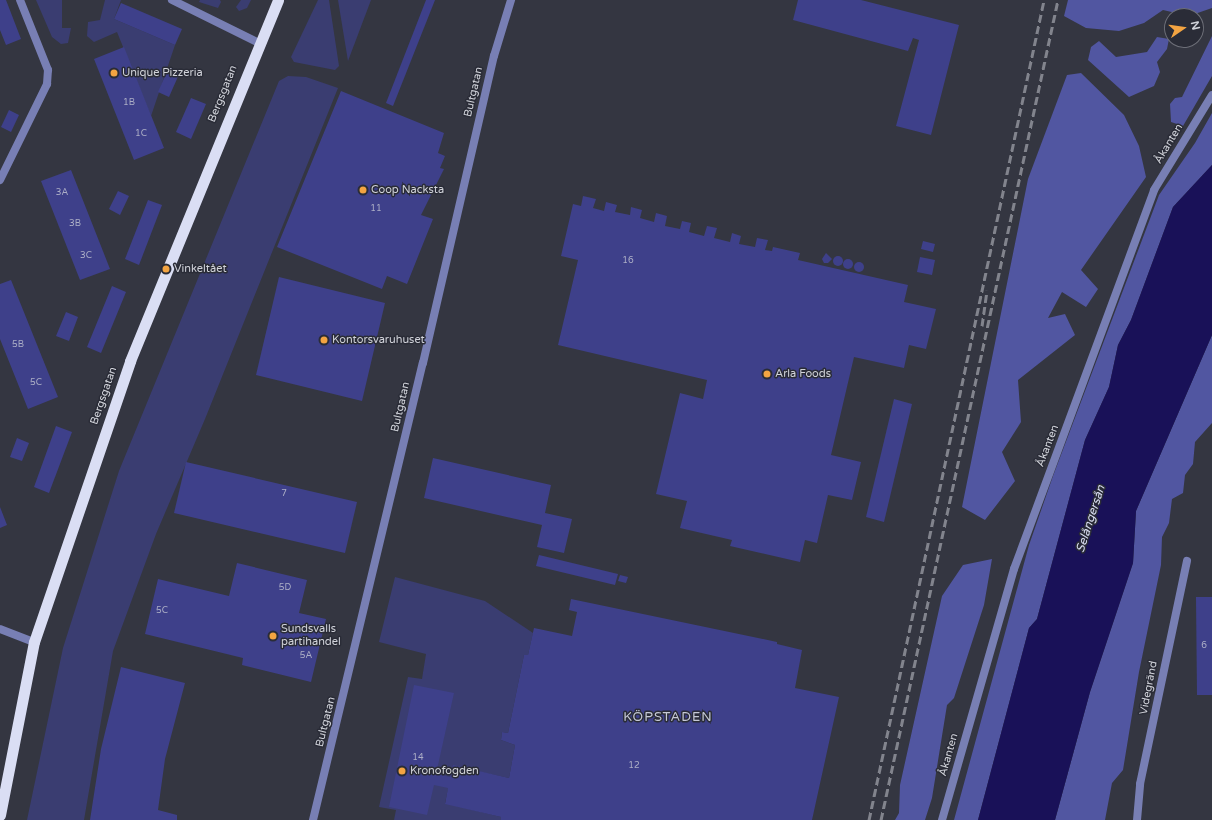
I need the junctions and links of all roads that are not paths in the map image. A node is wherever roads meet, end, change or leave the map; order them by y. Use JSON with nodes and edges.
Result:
{"nodes":[{"id":1,"x":20,"y":0,"type":"edge"},
{"id":2,"x":172,"y":0,"type":"edge"},
{"id":3,"x":278,"y":0,"type":"edge"},
{"id":4,"x":511,"y":0,"type":"edge"},
{"id":5,"x":259,"y":43,"type":"junction"},
{"id":6,"x":1212,"y":95,"type":"edge"},
{"id":7,"x":0,"y":180,"type":"edge"},
{"id":8,"x":1187,"y":561,"type":"dead end"},
{"id":9,"x":0,"y":629,"type":"edge"},
{"id":10,"x":34,"y":642,"type":"junction"},
{"id":11,"x":0,"y":815,"type":"edge"},
{"id":12,"x":313,"y":820,"type":"edge"},
{"id":13,"x":942,"y":820,"type":"edge"},
{"id":14,"x":1137,"y":820,"type":"edge"}],
"edges":[{"from":1,"to":7,"type":"street"},
{"from":2,"to":5,"type":"street"},
{"from":3,"to":5,"type":"highway","name":"Bergsgatan"},
{"from":4,"to":12,"type":"street","name":"Bultgatan"},
{"from":5,"to":10,"type":"highway","name":"Bergsgatan"},
{"from":6,"to":13,"type":"street","name":"Åkanten"},
{"from":8,"to":14,"type":"street","name":"Videgränd"},
{"from":9,"to":10,"type":"street"},
{"from":10,"to":11,"type":"highway","name":"Bergsgatan"}]}
